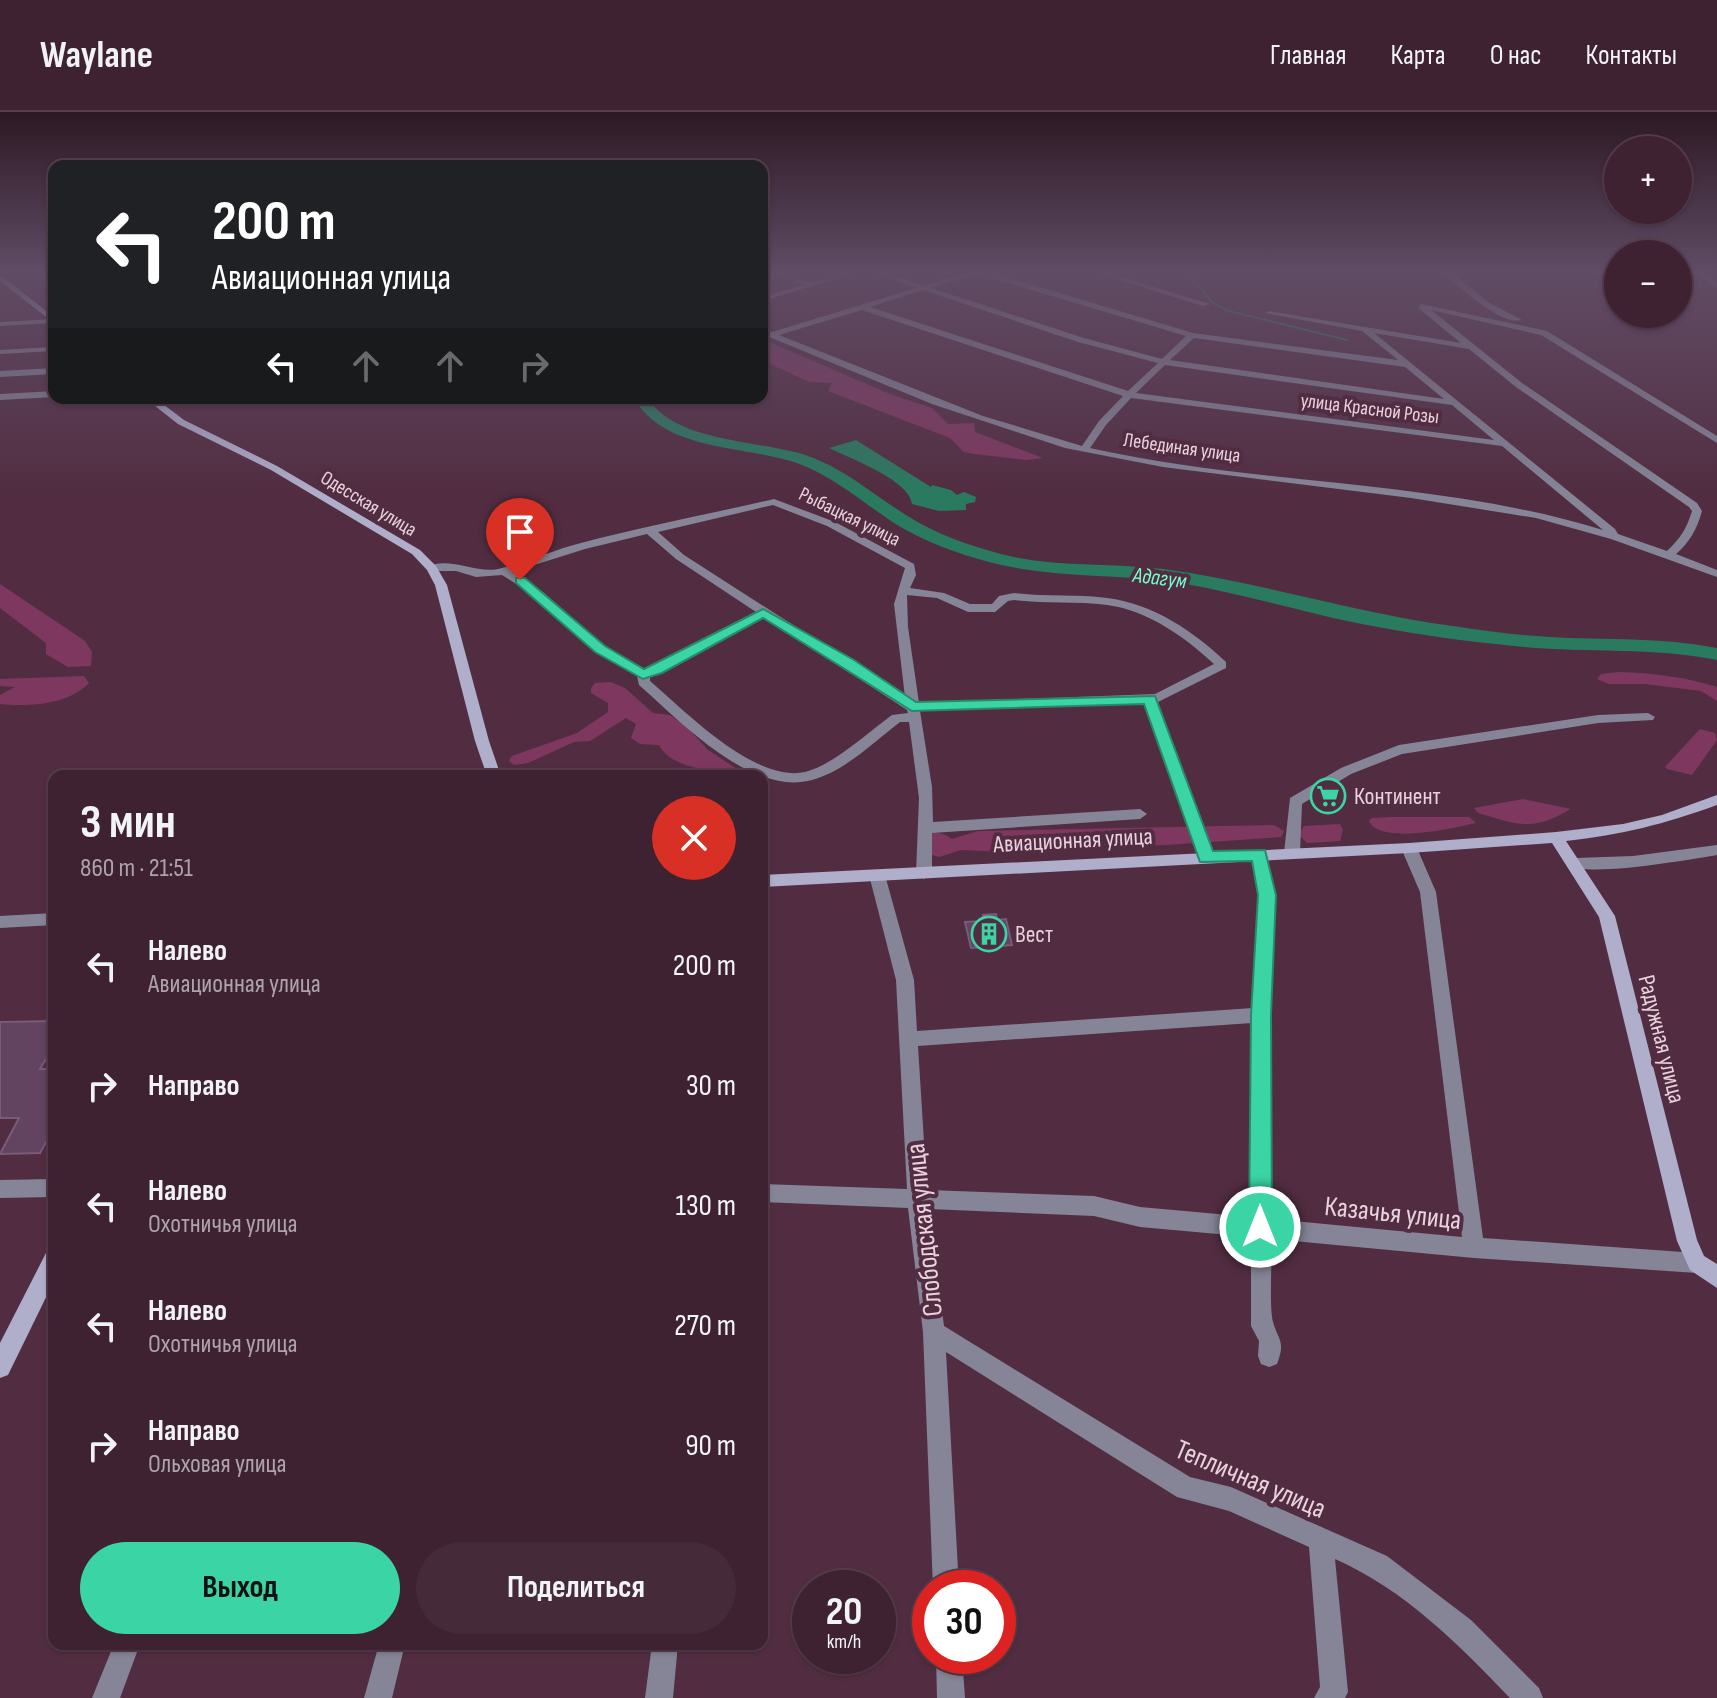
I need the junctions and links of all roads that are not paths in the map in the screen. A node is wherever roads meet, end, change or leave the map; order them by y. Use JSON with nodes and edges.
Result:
{"nodes":[{"id":1,"x":800,"y":346,"type":"edge"},
{"id":2,"x":981,"y":346,"type":"edge"},
{"id":3,"x":1104,"y":346,"type":"edge"},
{"id":4,"x":1181,"y":346,"type":"edge"},
{"id":5,"x":1273,"y":346,"type":"edge"},
{"id":6,"x":1384,"y":346,"type":"edge"},
{"id":7,"x":1468,"y":346,"type":"edge"},
{"id":8,"x":1565,"y":346,"type":"edge"},
{"id":9,"x":1474,"y":347,"type":"joint"},
{"id":10,"x":48,"y":349,"type":"edge"},
{"id":11,"x":0,"y":352,"type":"edge"},
{"id":12,"x":1164,"y":362,"type":"junction"},
{"id":13,"x":1405,"y":364,"type":"junction"},
{"id":14,"x":48,"y":371,"type":"edge"},
{"id":15,"x":0,"y":374,"type":"edge"},
{"id":16,"x":48,"y":394,"type":"edge"},
{"id":17,"x":1130,"y":395,"type":"junction"},
{"id":18,"x":0,"y":397,"type":"edge"},
{"id":19,"x":1454,"y":403,"type":"junction"},
{"id":20,"x":157,"y":404,"type":"edge"},
{"id":21,"x":1717,"y":440,"type":"edge"},
{"id":22,"x":1505,"y":444,"type":"junction"},
{"id":23,"x":1085,"y":449,"type":"junction"},
{"id":24,"x":649,"y":530,"type":"junction"},
{"id":25,"x":1613,"y":537,"type":"junction"},
{"id":26,"x":1668,"y":556,"type":"junction"},
{"id":27,"x":432,"y":568,"type":"junction"},
{"id":28,"x":504,"y":572,"type":"junction"},
{"id":29,"x":1717,"y":574,"type":"edge"},
{"id":30,"x":903,"y":591,"type":"junction"},
{"id":31,"x":763,"y":613,"type":"junction"},
{"id":32,"x":643,"y":674,"type":"junction"},
{"id":33,"x":1150,"y":699,"type":"junction"},
{"id":34,"x":913,"y":712,"type":"junction"},
{"id":35,"x":1648,"y":717,"type":"dead end"},
{"id":36,"x":491,"y":769,"type":"edge"},
{"id":37,"x":759,"y":770,"type":"edge"},
{"id":38,"x":768,"y":774,"type":"edge"},
{"id":39,"x":1717,"y":800,"type":"edge"},
{"id":40,"x":1140,"y":814,"type":"dead end"},
{"id":41,"x":924,"y":828,"type":"junction"},
{"id":42,"x":1556,"y":837,"type":"junction"},
{"id":43,"x":1409,"y":848,"type":"junction"},
{"id":44,"x":1717,"y":850,"type":"edge"},
{"id":45,"x":1292,"y":853,"type":"junction"},
{"id":46,"x":1259,"y":854,"type":"junction"},
{"id":47,"x":1206,"y":857,"type":"junction"},
{"id":48,"x":1576,"y":864,"type":"junction"},
{"id":49,"x":924,"y":873,"type":"junction"},
{"id":50,"x":877,"y":875,"type":"junction"},
{"id":51,"x":768,"y":881,"type":"edge"},
{"id":52,"x":48,"y":919,"type":"edge"},
{"id":53,"x":0,"y":922,"type":"edge"},
{"id":54,"x":1261,"y":1015,"type":"junction"},
{"id":55,"x":909,"y":1039,"type":"junction"},
{"id":56,"x":48,"y":1188,"type":"edge"},
{"id":57,"x":0,"y":1189,"type":"edge"},
{"id":58,"x":768,"y":1193,"type":"edge"},
{"id":59,"x":917,"y":1198,"type":"junction"},
{"id":60,"x":1260,"y":1227,"type":"junction"},
{"id":61,"x":1474,"y":1248,"type":"junction"},
{"id":62,"x":1697,"y":1263,"type":"junction"},
{"id":63,"x":48,"y":1270,"type":"edge"},
{"id":64,"x":1717,"y":1277,"type":"edge"},
{"id":65,"x":934,"y":1332,"type":"junction"},
{"id":66,"x":1269,"y":1356,"type":"dead end"},
{"id":67,"x":0,"y":1367,"type":"edge"},
{"id":68,"x":1321,"y":1540,"type":"junction"},
{"id":69,"x":945,"y":1570,"type":"edge"},
{"id":70,"x":125,"y":1650,"type":"edge"},
{"id":71,"x":390,"y":1650,"type":"edge"},
{"id":72,"x":664,"y":1650,"type":"edge"},
{"id":73,"x":950,"y":1674,"type":"edge"},
{"id":74,"x":1522,"y":1694,"type":"edge"},
{"id":75,"x":106,"y":1698,"type":"edge"},
{"id":76,"x":378,"y":1698,"type":"edge"},
{"id":77,"x":659,"y":1698,"type":"edge"},
{"id":78,"x":951,"y":1698,"type":"edge"},
{"id":79,"x":1328,"y":1698,"type":"edge"}],
"edges":[{"from":1,"to":23,"type":"street","name":"Лебединая улица"},
{"from":2,"to":17,"type":"street","name":"улица Красной Розы"},
{"from":3,"to":12,"type":"street"},
{"from":4,"to":12,"type":"street"},
{"from":5,"to":13,"type":"street"},
{"from":6,"to":13,"type":"street"},
{"from":7,"to":9,"type":"street"},
{"from":8,"to":21,"type":"street"},
{"from":9,"to":26,"type":"street"},
{"from":10,"to":11,"type":"street"},
{"from":12,"to":17,"type":"street"},
{"from":12,"to":19,"type":"street"},
{"from":13,"to":19,"type":"street"},
{"from":14,"to":15,"type":"street"},
{"from":16,"to":18,"type":"street"},
{"from":17,"to":22,"type":"street","name":"улица Красной Розы"},
{"from":17,"to":23,"type":"street"},
{"from":19,"to":22,"type":"street"},
{"from":20,"to":27,"type":"main road","name":"Одесская улица"},
{"from":22,"to":25,"type":"street"},
{"from":23,"to":25,"type":"street","name":"Лебединая улица"},
{"from":24,"to":28,"type":"street"},
{"from":24,"to":30,"type":"street","name":"Рыбацкая улица"},
{"from":24,"to":31,"type":"street"},
{"from":25,"to":26,"type":"street","name":"Лебединая улица"},
{"from":26,"to":29,"type":"street","name":"Лебединая улица"},
{"from":27,"to":28,"type":"street"},
{"from":27,"to":36,"type":"main road","name":"Одесская улица"},
{"from":28,"to":32,"type":"street"},
{"from":30,"to":33,"type":"street"},
{"from":30,"to":34,"type":"street"},
{"from":31,"to":32,"type":"street"},
{"from":31,"to":34,"type":"street"},
{"from":32,"to":37,"type":"street"},
{"from":33,"to":34,"type":"street"},
{"from":33,"to":47,"type":"street"},
{"from":34,"to":38,"type":"street"},
{"from":34,"to":41,"type":"street"},
{"from":35,"to":45,"type":"street"},
{"from":39,"to":42,"type":"main road","name":"Авиационная улица"},
{"from":40,"to":41,"type":"street"},
{"from":41,"to":49,"type":"street"},
{"from":42,"to":43,"type":"main road","name":"Авиационная улица"},
{"from":42,"to":48,"type":"main road","name":"Радужная улица"},
{"from":43,"to":45,"type":"main road","name":"Авиационная улица"},
{"from":43,"to":61,"type":"street"},
{"from":44,"to":48,"type":"street"},
{"from":45,"to":46,"type":"main road","name":"Авиационная улица"},
{"from":46,"to":47,"type":"main road","name":"Авиационная улица"},
{"from":46,"to":54,"type":"street"},
{"from":47,"to":49,"type":"main road","name":"Авиационная улица"},
{"from":48,"to":62,"type":"main road","name":"Радужная улица"},
{"from":49,"to":50,"type":"main road","name":"Авиационная улица"},
{"from":50,"to":51,"type":"main road","name":"Авиационная улица"},
{"from":50,"to":55,"type":"street","name":"Слободская улица"},
{"from":52,"to":53,"type":"street"},
{"from":54,"to":55,"type":"street"},
{"from":54,"to":60,"type":"street"},
{"from":55,"to":59,"type":"street","name":"Слободская улица"},
{"from":56,"to":57,"type":"street"},
{"from":58,"to":59,"type":"street","name":"Казачья улица"},
{"from":59,"to":60,"type":"street","name":"Казачья улица"},
{"from":59,"to":65,"type":"street","name":"Слободская улица"},
{"from":60,"to":61,"type":"street","name":"Казачья улица"},
{"from":60,"to":66,"type":"street"},
{"from":61,"to":62,"type":"street","name":"Казачья улица"},
{"from":62,"to":64,"type":"main road"},
{"from":63,"to":67,"type":"main road"},
{"from":65,"to":68,"type":"street","name":"Тепличная улица"},
{"from":65,"to":69,"type":"street","name":"Слободская улица"},
{"from":68,"to":74,"type":"street","name":"Тепличная улица"},
{"from":68,"to":79,"type":"street"},
{"from":70,"to":75,"type":"street"},
{"from":71,"to":76,"type":"street"},
{"from":72,"to":77,"type":"street"},
{"from":73,"to":78,"type":"street"}]}
